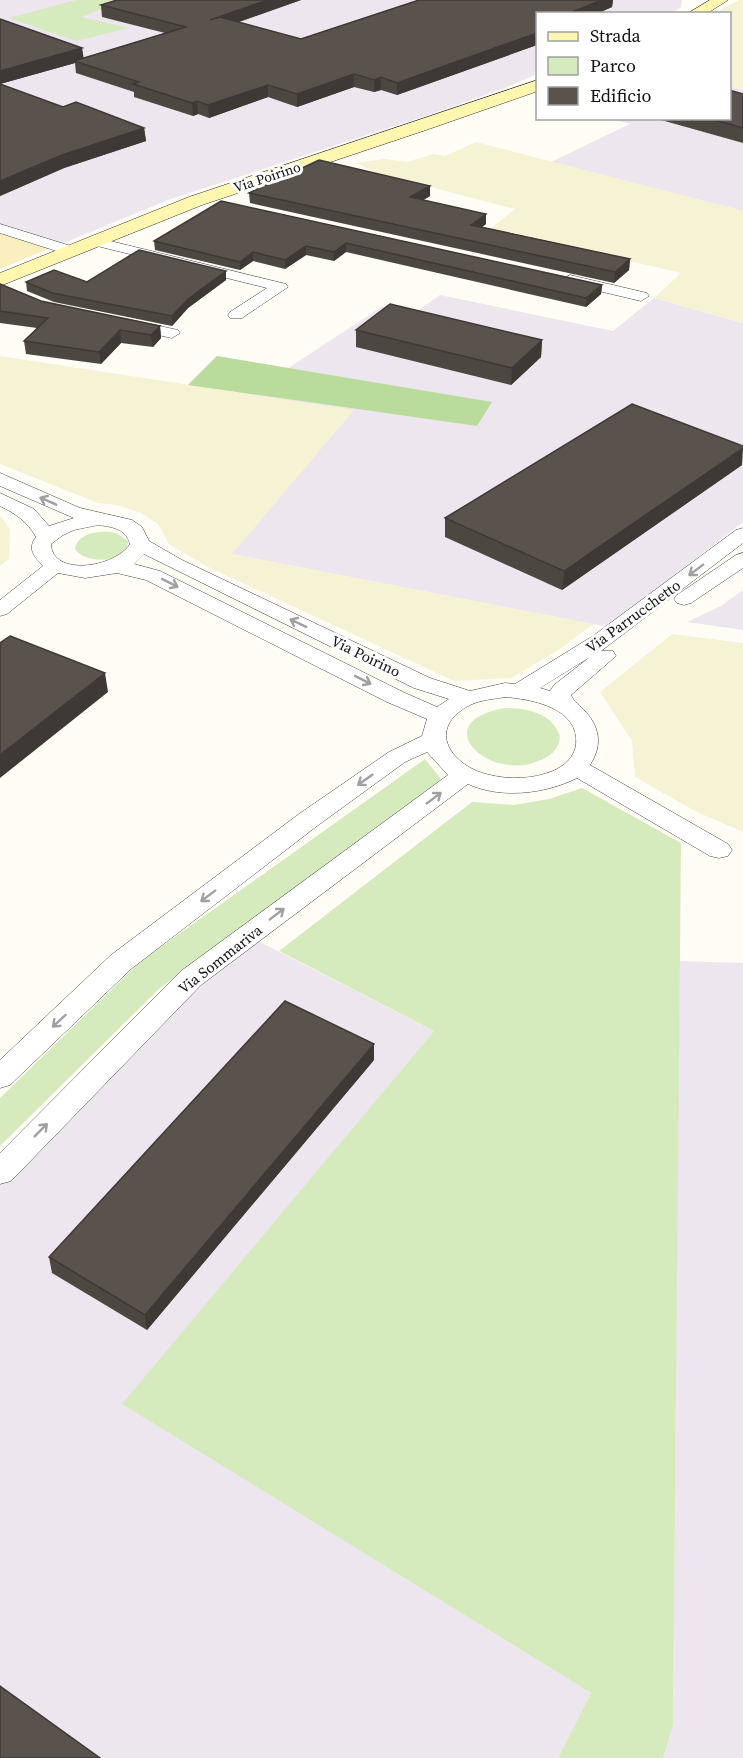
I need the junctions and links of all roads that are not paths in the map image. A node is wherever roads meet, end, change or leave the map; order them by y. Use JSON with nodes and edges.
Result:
{"nodes":[{"id":1,"x":721,"y":0,"type":"edge"},
{"id":2,"x":698,"y":12,"type":"edge"},
{"id":3,"x":536,"y":85,"type":"edge"},
{"id":4,"x":203,"y":199,"type":"junction"},
{"id":5,"x":227,"y":204,"type":"edge"},
{"id":6,"x":0,"y":228,"type":"edge"},
{"id":7,"x":94,"y":241,"type":"junction"},
{"id":8,"x":69,"y":250,"type":"junction"},
{"id":9,"x":549,"y":275,"type":"edge"},
{"id":10,"x":4,"y":287,"type":"edge"},
{"id":11,"x":641,"y":296,"type":"dead end"},
{"id":12,"x":236,"y":315,"type":"dead end"},
{"id":13,"x":116,"y":322,"type":"edge"},
{"id":14,"x":172,"y":333,"type":"dead end"},
{"id":15,"x":0,"y":478,"type":"edge"},
{"id":16,"x":0,"y":499,"type":"edge"},
{"id":17,"x":99,"y":519,"type":"junction"},
{"id":18,"x":743,"y":534,"type":"edge"},
{"id":19,"x":46,"y":538,"type":"junction"},
{"id":20,"x":140,"y":544,"type":"junction"},
{"id":21,"x":743,"y":559,"type":"edge"},
{"id":22,"x":56,"y":565,"type":"junction"},
{"id":23,"x":114,"y":566,"type":"junction"},
{"id":24,"x":0,"y":610,"type":"edge"},
{"id":25,"x":520,"y":691,"type":"junction"},
{"id":26,"x":466,"y":697,"type":"junction"},
{"id":27,"x":564,"y":705,"type":"junction"},
{"id":28,"x":436,"y":728,"type":"junction"},
{"id":29,"x":576,"y":767,"type":"junction"},
{"id":30,"x":464,"y":775,"type":"junction"},
{"id":31,"x":719,"y":850,"type":"dead end"},
{"id":32,"x":0,"y":1077,"type":"edge"},
{"id":33,"x":0,"y":1172,"type":"edge"}],
"edges":[{"from":1,"to":2,"type":"main road"},
{"from":3,"to":4,"type":"main road","name":"Via Poirino"},
{"from":4,"to":5,"type":"street"},
{"from":4,"to":7,"type":"main road","name":"Via Poirino"},
{"from":6,"to":8,"type":"street"},
{"from":7,"to":8,"type":"main road","name":"Via Poirino"},
{"from":7,"to":12,"type":"street"},
{"from":8,"to":10,"type":"main road","name":"Via Poirino"},
{"from":9,"to":11,"type":"street"},
{"from":13,"to":14,"type":"street"},
{"from":17,"to":15,"type":"street","one_way":true},
{"from":16,"to":19,"type":"street"},
{"from":17,"to":19,"type":"street"},
{"from":17,"to":20,"type":"street","name":"Via Poirino"},
{"from":18,"to":25,"type":"street","name":"Via Parrucchetto","one_way":true},
{"from":19,"to":22,"type":"street"},
{"from":20,"to":23,"type":"street"},
{"from":26,"to":20,"type":"street","name":"Via Poirino","one_way":true},
{"from":21,"to":27,"type":"street","name":"Via Parrucchetto"},
{"from":22,"to":23,"type":"street"},
{"from":22,"to":24,"type":"street"},
{"from":23,"to":28,"type":"street","name":"Via Poirino","one_way":true},
{"from":25,"to":26,"type":"street"},
{"from":25,"to":27,"type":"street"},
{"from":26,"to":28,"type":"street"},
{"from":27,"to":29,"type":"street"},
{"from":28,"to":30,"type":"street"},
{"from":28,"to":32,"type":"street","one_way":true},
{"from":29,"to":30,"type":"street"},
{"from":29,"to":31,"type":"street"},
{"from":33,"to":30,"type":"street","name":"Via Sommariva","one_way":true}]}
